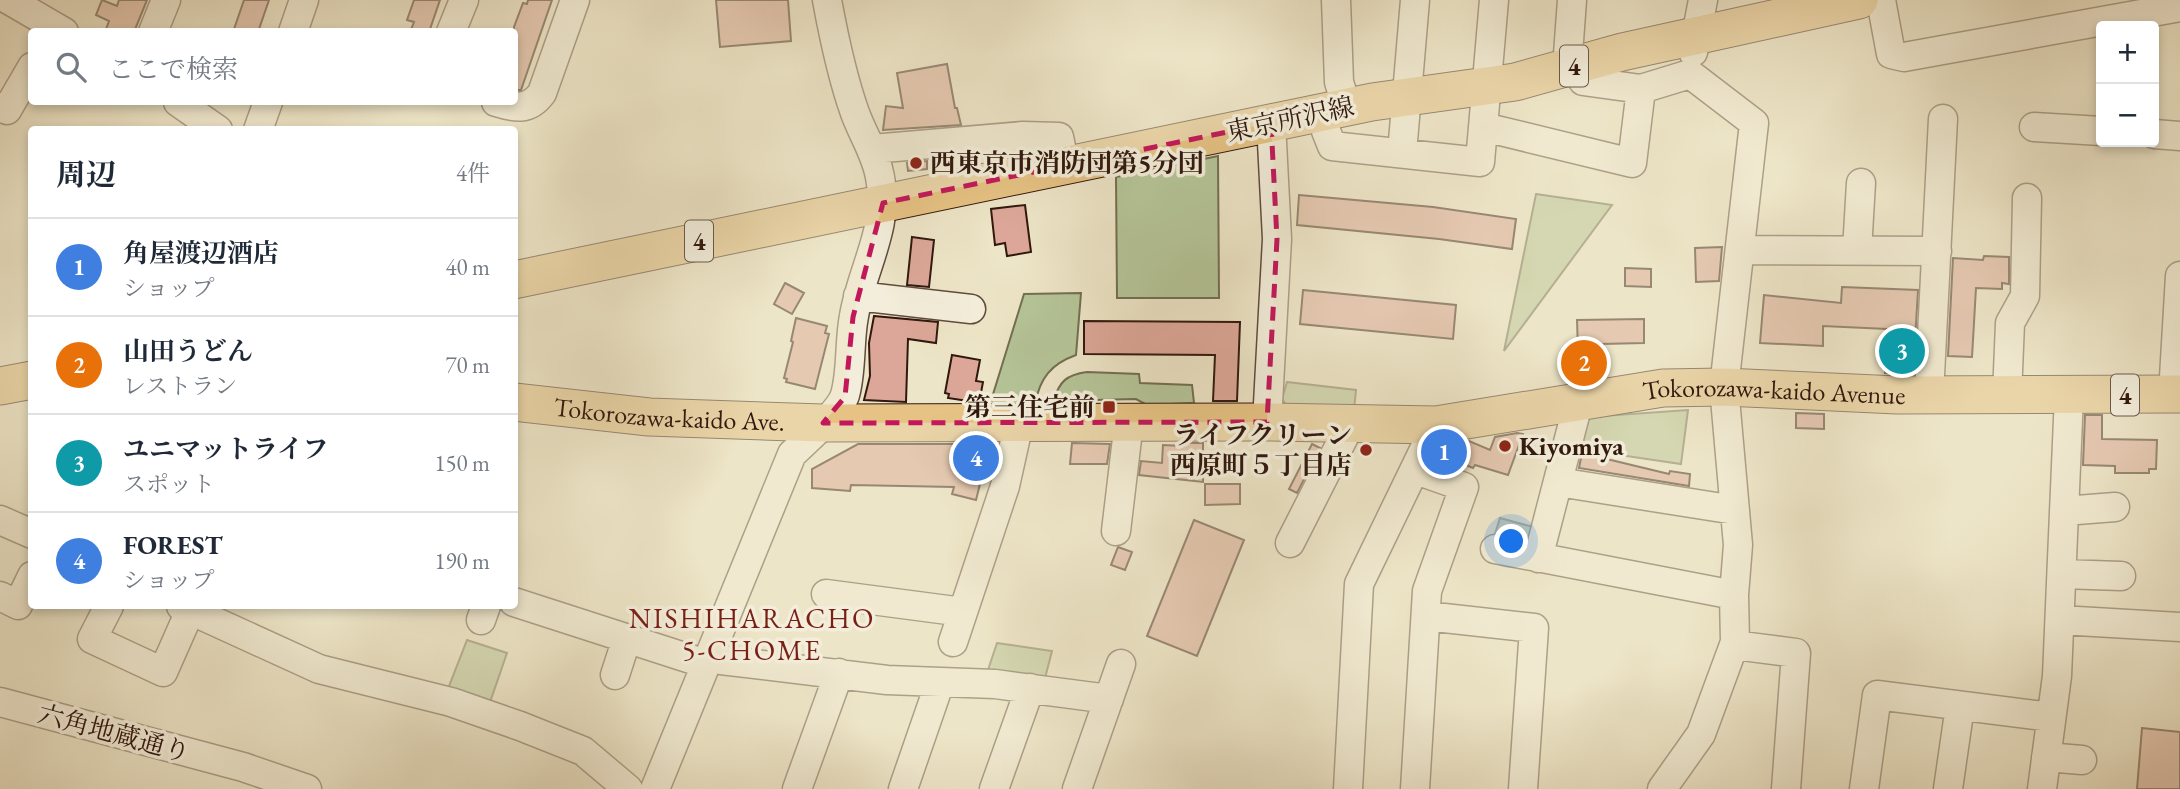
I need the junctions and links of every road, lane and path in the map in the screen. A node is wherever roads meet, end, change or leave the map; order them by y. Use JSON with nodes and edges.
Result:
{"nodes":[{"id":1,"x":9,"y":0,"type":"edge"},
{"id":2,"x":166,"y":0,"type":"edge"},
{"id":3,"x":304,"y":0,"type":"edge"},
{"id":4,"x":464,"y":0,"type":"edge"},
{"id":5,"x":575,"y":0,"type":"edge"},
{"id":6,"x":827,"y":0,"type":"edge"},
{"id":7,"x":1336,"y":0,"type":"edge"},
{"id":8,"x":1415,"y":0,"type":"edge"},
{"id":9,"x":1494,"y":0,"type":"edge"},
{"id":10,"x":1572,"y":0,"type":"edge"},
{"id":11,"x":1703,"y":0,"type":"edge"},
{"id":12,"x":1859,"y":0,"type":"edge"},
{"id":13,"x":1881,"y":0,"type":"edge"},
{"id":14,"x":2180,"y":7,"type":"edge"},
{"id":15,"x":50,"y":21,"type":"edge"},
{"id":16,"x":155,"y":28,"type":"edge"},
{"id":17,"x":294,"y":28,"type":"edge"},
{"id":18,"x":453,"y":28,"type":"edge"},
{"id":19,"x":1697,"y":35,"type":"junction"},
{"id":20,"x":1574,"y":66,"type":"junction"},
{"id":21,"x":28,"y":74,"type":"edge"},
{"id":22,"x":1689,"y":74,"type":"junction"},
{"id":23,"x":1487,"y":87,"type":"junction"},
{"id":24,"x":1641,"y":89,"type":"junction"},
{"id":25,"x":1406,"y":97,"type":"junction"},
{"id":26,"x":182,"y":105,"type":"edge"},
{"id":27,"x":267,"y":105,"type":"edge"},
{"id":28,"x":506,"y":105,"type":"edge"},
{"id":29,"x":0,"y":107,"type":"edge"},
{"id":30,"x":1336,"y":110,"type":"junction"},
{"id":31,"x":1943,"y":119,"type":"dead end"},
{"id":32,"x":1271,"y":123,"type":"junction"},
{"id":33,"x":212,"y":126,"type":"edge"},
{"id":34,"x":259,"y":126,"type":"edge"},
{"id":35,"x":1484,"y":127,"type":"junction"},
{"id":36,"x":2034,"y":128,"type":"dead end"},
{"id":37,"x":2096,"y":131,"type":"edge"},
{"id":38,"x":2159,"y":134,"type":"edge"},
{"id":39,"x":2180,"y":136,"type":"edge"},
{"id":40,"x":872,"y":149,"type":"junction"},
{"id":41,"x":1402,"y":153,"type":"junction"},
{"id":42,"x":1066,"y":166,"type":"junction"},
{"id":43,"x":1861,"y":183,"type":"dead end"},
{"id":44,"x":883,"y":203,"type":"junction"},
{"id":45,"x":2033,"y":216,"type":"dead end"},
{"id":46,"x":1740,"y":250,"type":"junction"},
{"id":47,"x":1857,"y":250,"type":"junction"},
{"id":48,"x":1937,"y":251,"type":"junction"},
{"id":49,"x":2180,"y":276,"type":"edge"},
{"id":50,"x":518,"y":279,"type":"edge"},
{"id":51,"x":858,"y":296,"type":"junction"},
{"id":52,"x":971,"y":309,"type":"dead end"},
{"id":53,"x":28,"y":381,"type":"edge"},
{"id":54,"x":0,"y":386,"type":"edge"},
{"id":55,"x":1724,"y":387,"type":"junction"},
{"id":56,"x":2177,"y":394,"type":"edge"},
{"id":57,"x":1929,"y":395,"type":"junction"},
{"id":58,"x":2007,"y":395,"type":"junction"},
{"id":59,"x":2069,"y":396,"type":"junction"},
{"id":60,"x":1579,"y":400,"type":"junction"},
{"id":61,"x":518,"y":402,"type":"edge"},
{"id":62,"x":1129,"y":422,"type":"junction"},
{"id":63,"x":1267,"y":422,"type":"junction"},
{"id":64,"x":823,"y":423,"type":"junction"},
{"id":65,"x":1019,"y":423,"type":"junction"},
{"id":66,"x":1351,"y":423,"type":"junction"},
{"id":67,"x":1436,"y":425,"type":"junction"},
{"id":68,"x":1416,"y":470,"type":"junction"},
{"id":69,"x":1558,"y":482,"type":"junction"},
{"id":70,"x":2115,"y":507,"type":"dead end"},
{"id":71,"x":1735,"y":510,"type":"junction"},
{"id":72,"x":2064,"y":511,"type":"junction"},
{"id":73,"x":0,"y":520,"type":"edge"},
{"id":74,"x":1116,"y":531,"type":"dead end"},
{"id":75,"x":28,"y":532,"type":"edge"},
{"id":76,"x":1290,"y":543,"type":"dead end"},
{"id":77,"x":1495,"y":549,"type":"dead end"},
{"id":78,"x":1538,"y":558,"type":"junction"},
{"id":79,"x":2062,"y":574,"type":"junction"},
{"id":80,"x":2121,"y":576,"type":"dead end"},
{"id":81,"x":28,"y":584,"type":"edge"},
{"id":82,"x":826,"y":594,"type":"dead end"},
{"id":83,"x":1734,"y":595,"type":"junction"},
{"id":84,"x":0,"y":596,"type":"edge"},
{"id":85,"x":518,"y":603,"type":"edge"},
{"id":86,"x":107,"y":609,"type":"edge"},
{"id":87,"x":186,"y":609,"type":"edge"},
{"id":88,"x":188,"y":609,"type":"edge"},
{"id":89,"x":963,"y":612,"type":"junction"},
{"id":90,"x":1426,"y":616,"type":"junction"},
{"id":91,"x":2060,"y":620,"type":"junction"},
{"id":92,"x":2180,"y":627,"type":"edge"},
{"id":93,"x":627,"y":638,"type":"junction"},
{"id":94,"x":953,"y":642,"type":"dead end"},
{"id":95,"x":1734,"y":645,"type":"junction"},
{"id":96,"x":709,"y":660,"type":"junction"},
{"id":97,"x":1121,"y":664,"type":"dead end"},
{"id":98,"x":839,"y":673,"type":"junction"},
{"id":99,"x":615,"y":675,"type":"dead end"},
{"id":100,"x":940,"y":682,"type":"junction"},
{"id":101,"x":1030,"y":688,"type":"junction"},
{"id":102,"x":1109,"y":699,"type":"junction"},
{"id":103,"x":0,"y":702,"type":"edge"},
{"id":104,"x":1960,"y":706,"type":"junction"},
{"id":105,"x":2052,"y":717,"type":"junction"},
{"id":106,"x":2046,"y":757,"type":"junction"},
{"id":107,"x":2082,"y":761,"type":"dead end"},
{"id":108,"x":303,"y":788,"type":"edge"},
{"id":109,"x":628,"y":789,"type":"edge"},
{"id":110,"x":655,"y":789,"type":"edge"},
{"id":111,"x":797,"y":789,"type":"edge"},
{"id":112,"x":903,"y":789,"type":"edge"},
{"id":113,"x":994,"y":789,"type":"edge"},
{"id":114,"x":1077,"y":789,"type":"edge"},
{"id":115,"x":1348,"y":789,"type":"edge"},
{"id":116,"x":1415,"y":789,"type":"edge"},
{"id":117,"x":1523,"y":789,"type":"edge"},
{"id":118,"x":1662,"y":789,"type":"edge"},
{"id":119,"x":1786,"y":789,"type":"edge"},
{"id":120,"x":1864,"y":789,"type":"edge"},
{"id":121,"x":1948,"y":789,"type":"edge"},
{"id":122,"x":2042,"y":789,"type":"edge"}],
"edges":[{"from":1,"to":15,"type":"street"},
{"from":2,"to":16,"type":"street"},
{"from":3,"to":17,"type":"street"},
{"from":4,"to":18,"type":"street"},
{"from":5,"to":28,"type":"street"},
{"from":6,"to":40,"type":"street"},
{"from":7,"to":30,"type":"street"},
{"from":8,"to":25,"type":"street"},
{"from":9,"to":23,"type":"street"},
{"from":10,"to":20,"type":"street"},
{"from":11,"to":19,"type":"street"},
{"from":12,"to":19,"type":"main road","name":"東京所沢線","number":"4"},
{"from":13,"to":14,"type":"street"},
{"from":19,"to":20,"type":"main road","name":"東京所沢線","number":"4"},
{"from":19,"to":22,"type":"street"},
{"from":20,"to":23,"type":"main road","name":"東京所沢線","number":"4"},
{"from":20,"to":24,"type":"street"},
{"from":21,"to":29,"type":"street"},
{"from":22,"to":24,"type":"street"},
{"from":22,"to":46,"type":"street"},
{"from":23,"to":25,"type":"main road","name":"東京所沢線","number":"4"},
{"from":23,"to":35,"type":"street"},
{"from":24,"to":35,"type":"street"},
{"from":25,"to":30,"type":"main road","name":"東京所沢線","number":"4"},
{"from":25,"to":41,"type":"street"},
{"from":26,"to":33,"type":"street"},
{"from":27,"to":34,"type":"street"},
{"from":30,"to":32,"type":"main road","name":"東京所沢線","number":"4"},
{"from":30,"to":41,"type":"street"},
{"from":31,"to":48,"type":"street"},
{"from":32,"to":42,"type":"main road","name":"東京所沢線","number":"4"},
{"from":32,"to":63,"type":"street"},
{"from":35,"to":41,"type":"street"},
{"from":36,"to":37,"type":"street"},
{"from":38,"to":39,"type":"street"},
{"from":40,"to":42,"type":"street"},
{"from":40,"to":44,"type":"street"},
{"from":42,"to":44,"type":"main road","name":"東京所沢線","number":"4"},
{"from":43,"to":47,"type":"street"},
{"from":44,"to":50,"type":"main road","name":"東京所沢線","number":"4"},
{"from":44,"to":51,"type":"street"},
{"from":45,"to":58,"type":"street"},
{"from":46,"to":47,"type":"street"},
{"from":46,"to":55,"type":"street"},
{"from":47,"to":48,"type":"street"},
{"from":48,"to":57,"type":"street"},
{"from":49,"to":56,"type":"street"},
{"from":51,"to":52,"type":"street"},
{"from":51,"to":64,"type":"street"},
{"from":53,"to":54,"type":"main road"},
{"from":55,"to":57,"type":"main road","name":"Tokorozawa-kaido Avenue","number":"4"},
{"from":55,"to":60,"type":"main road","name":"Tokorozawa-kaido Avenue","number":"4"},
{"from":55,"to":71,"type":"street"},
{"from":56,"to":59,"type":"main road","name":"Tokorozawa-kaido Avenue","number":"4"},
{"from":57,"to":58,"type":"main road","name":"Tokorozawa-kaido Avenue","number":"4"},
{"from":58,"to":59,"type":"main road","name":"Tokorozawa-kaido Avenue","number":"4"},
{"from":59,"to":72,"type":"street"},
{"from":60,"to":67,"type":"main road","name":"Tokorozawa-kaido Avenue","number":"4"},
{"from":60,"to":69,"type":"street"},
{"from":61,"to":64,"type":"main road","name":"Tokorozawa-kaido Ave.","number":"4"},
{"from":62,"to":63,"type":"main road","name":"Tokorozawa-kaido Avenue","number":"4"},
{"from":62,"to":65,"type":"main road","name":"Tokorozawa-kaido Avenue","number":"4"},
{"from":62,"to":74,"type":"street"},
{"from":63,"to":66,"type":"main road","name":"Tokorozawa-kaido Avenue","number":"4"},
{"from":64,"to":65,"type":"main road","name":"Tokorozawa-kaido Avenue","number":"4"},
{"from":64,"to":96,"type":"street"},
{"from":65,"to":89,"type":"street"},
{"from":66,"to":67,"type":"main road","name":"Tokorozawa-kaido Avenue","number":"4"},
{"from":66,"to":76,"type":"street"},
{"from":67,"to":68,"type":"street"},
{"from":68,"to":90,"type":"street"},
{"from":68,"to":115,"type":"street"},
{"from":69,"to":71,"type":"street"},
{"from":69,"to":78,"type":"street"},
{"from":70,"to":72,"type":"street"},
{"from":71,"to":83,"type":"street"},
{"from":72,"to":79,"type":"street"},
{"from":73,"to":75,"type":"street"},
{"from":77,"to":78,"type":"street"},
{"from":78,"to":83,"type":"street"},
{"from":79,"to":80,"type":"street"},
{"from":79,"to":91,"type":"street"},
{"from":81,"to":84,"type":"street"},
{"from":82,"to":89,"type":"street"},
{"from":83,"to":95,"type":"street"},
{"from":85,"to":93,"type":"street"},
{"from":86,"to":87,"type":"street"},
{"from":88,"to":109,"type":"street"},
{"from":89,"to":94,"type":"street"},
{"from":90,"to":116,"type":"street"},
{"from":90,"to":117,"type":"street"},
{"from":91,"to":92,"type":"street"},
{"from":91,"to":105,"type":"street"},
{"from":93,"to":96,"type":"street"},
{"from":93,"to":99,"type":"street"},
{"from":95,"to":118,"type":"street"},
{"from":95,"to":119,"type":"street"},
{"from":96,"to":98,"type":"street"},
{"from":96,"to":110,"type":"street"},
{"from":97,"to":102,"type":"street"},
{"from":98,"to":100,"type":"street"},
{"from":98,"to":111,"type":"street"},
{"from":100,"to":101,"type":"street"},
{"from":100,"to":112,"type":"street"},
{"from":101,"to":102,"type":"street"},
{"from":101,"to":113,"type":"street"},
{"from":102,"to":114,"type":"street"},
{"from":103,"to":108,"type":"street","name":"六角地蔵通り"},
{"from":104,"to":105,"type":"street"},
{"from":104,"to":120,"type":"street"},
{"from":104,"to":121,"type":"street"},
{"from":105,"to":106,"type":"street"},
{"from":106,"to":107,"type":"street"},
{"from":106,"to":122,"type":"street"}]}
